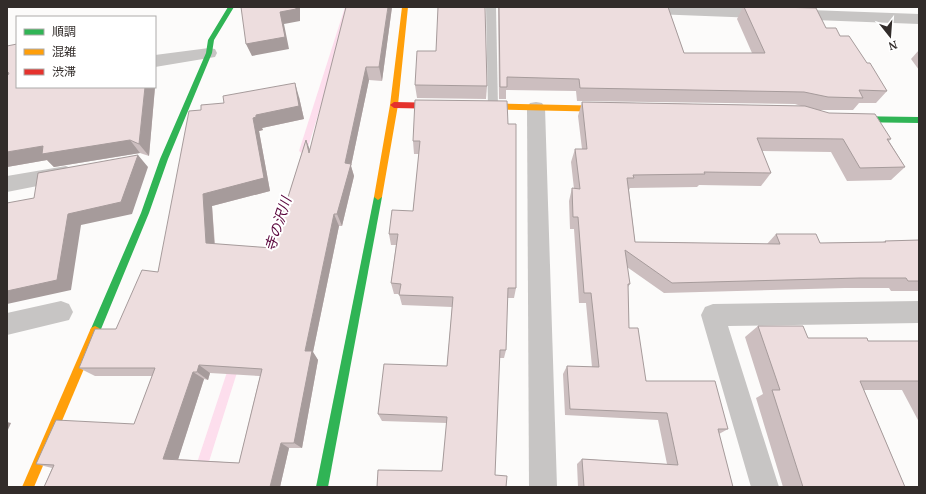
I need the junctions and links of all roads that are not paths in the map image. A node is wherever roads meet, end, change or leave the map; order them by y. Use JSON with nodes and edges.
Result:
{"nodes":[{"id":1,"x":231,"y":7,"type":"edge"},
{"id":2,"x":405,"y":7,"type":"edge"},
{"id":3,"x":491,"y":7,"type":"edge"},
{"id":4,"x":601,"y":7,"type":"edge"},
{"id":5,"x":919,"y":19,"type":"edge"},
{"id":6,"x":209,"y":53,"type":"junction"},
{"id":7,"x":156,"y":61,"type":"edge"},
{"id":8,"x":394,"y":105,"type":"junction"},
{"id":9,"x":455,"y":106,"type":"edge"},
{"id":10,"x":470,"y":106,"type":"edge"},
{"id":11,"x":493,"y":107,"type":"junction"},
{"id":12,"x":536,"y":108,"type":"junction"},
{"id":13,"x":622,"y":110,"type":"edge"},
{"id":14,"x":841,"y":118,"type":"edge"},
{"id":15,"x":919,"y":120,"type":"edge"},
{"id":16,"x":85,"y":170,"type":"edge"},
{"id":17,"x":7,"y":184,"type":"edge"},
{"id":18,"x":61,"y":312,"type":"dead end"},
{"id":19,"x":919,"y":312,"type":"edge"},
{"id":20,"x":7,"y":324,"type":"edge"},
{"id":21,"x":28,"y":487,"type":"edge"},
{"id":22,"x":322,"y":487,"type":"edge"},
{"id":23,"x":544,"y":487,"type":"edge"},
{"id":24,"x":765,"y":487,"type":"edge"}],
"edges":[{"from":1,"to":6,"type":"street"},
{"from":2,"to":8,"type":"street"},
{"from":3,"to":11,"type":"lane"},
{"from":4,"to":5,"type":"street"},
{"from":6,"to":7,"type":"street"},
{"from":6,"to":21,"type":"street"},
{"from":8,"to":9,"type":"street"},
{"from":8,"to":22,"type":"street"},
{"from":10,"to":11,"type":"street"},
{"from":11,"to":12,"type":"street"},
{"from":12,"to":13,"type":"street"},
{"from":12,"to":23,"type":"street"},
{"from":14,"to":15,"type":"street"},
{"from":16,"to":17,"type":"street"},
{"from":18,"to":20,"type":"street"},
{"from":19,"to":24,"type":"street"}]}
